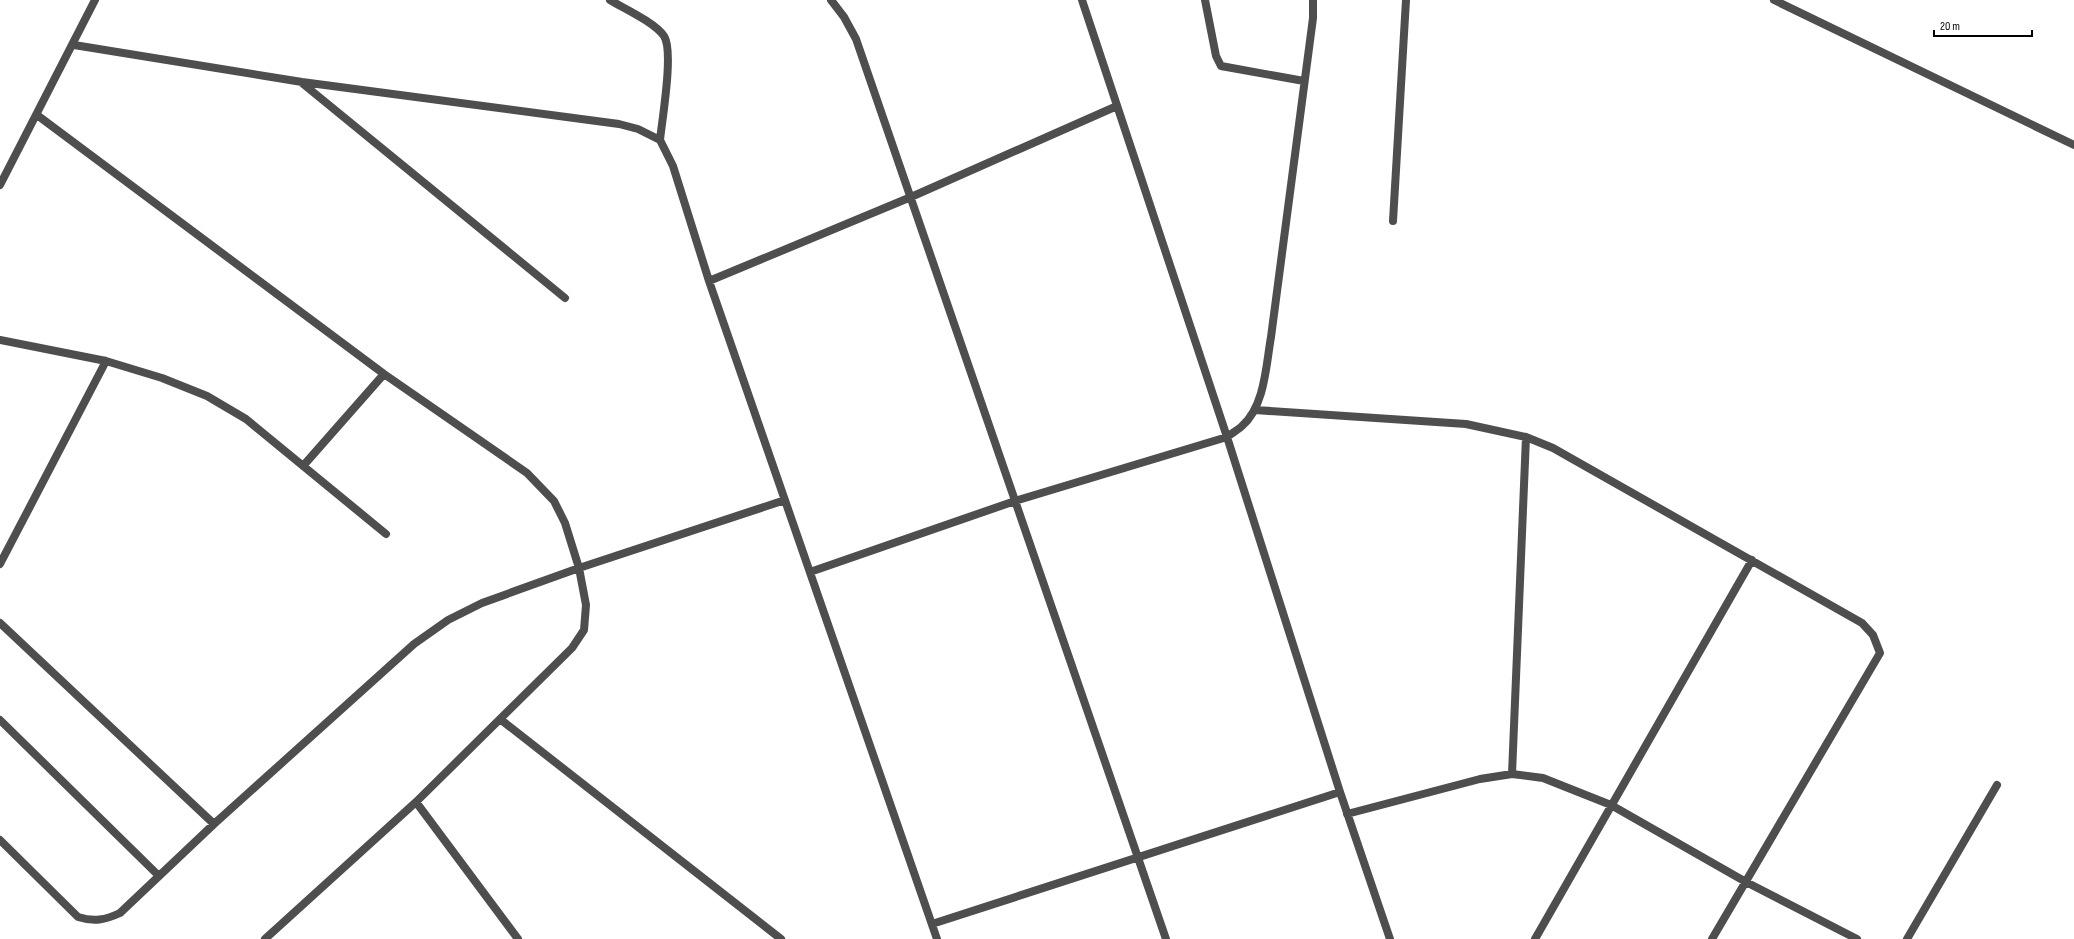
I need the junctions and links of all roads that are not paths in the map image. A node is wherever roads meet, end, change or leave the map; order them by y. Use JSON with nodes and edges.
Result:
{"nodes":[{"id":1,"x":95,"y":0,"type":"edge"},
{"id":2,"x":610,"y":0,"type":"edge"},
{"id":3,"x":831,"y":0,"type":"edge"},
{"id":4,"x":1082,"y":0,"type":"edge"},
{"id":5,"x":1205,"y":0,"type":"edge"},
{"id":6,"x":1313,"y":0,"type":"edge"},
{"id":7,"x":1406,"y":0,"type":"edge"},
{"id":8,"x":1774,"y":0,"type":"edge"},
{"id":9,"x":74,"y":45,"type":"junction"},
{"id":10,"x":1304,"y":81,"type":"junction"},
{"id":11,"x":302,"y":82,"type":"junction"},
{"id":12,"x":1117,"y":106,"type":"junction"},
{"id":13,"x":37,"y":115,"type":"junction"},
{"id":14,"x":660,"y":140,"type":"junction"},
{"id":15,"x":2074,"y":145,"type":"edge"},
{"id":16,"x":0,"y":185,"type":"edge"},
{"id":17,"x":910,"y":197,"type":"junction"},
{"id":18,"x":1393,"y":221,"type":"dead end"},
{"id":19,"x":709,"y":281,"type":"junction"},
{"id":20,"x":565,"y":298,"type":"dead end"},
{"id":21,"x":0,"y":340,"type":"edge"},
{"id":22,"x":106,"y":361,"type":"junction"},
{"id":23,"x":384,"y":374,"type":"junction"},
{"id":24,"x":1255,"y":410,"type":"junction"},
{"id":25,"x":1227,"y":437,"type":"junction"},
{"id":26,"x":1526,"y":437,"type":"junction"},
{"id":27,"x":303,"y":466,"type":"junction"},
{"id":28,"x":785,"y":500,"type":"junction"},
{"id":29,"x":1015,"y":501,"type":"junction"},
{"id":30,"x":386,"y":534,"type":"dead end"},
{"id":31,"x":1752,"y":560,"type":"junction"},
{"id":32,"x":0,"y":564,"type":"edge"},
{"id":33,"x":579,"y":568,"type":"junction"},
{"id":34,"x":810,"y":572,"type":"junction"},
{"id":35,"x":0,"y":624,"type":"edge"},
{"id":36,"x":500,"y":719,"type":"junction"},
{"id":37,"x":0,"y":720,"type":"edge"},
{"id":38,"x":1512,"y":774,"type":"junction"},
{"id":39,"x":1997,"y":785,"type":"dead end"},
{"id":40,"x":1340,"y":792,"type":"junction"},
{"id":41,"x":416,"y":802,"type":"junction"},
{"id":42,"x":1611,"y":805,"type":"junction"},
{"id":43,"x":1347,"y":814,"type":"junction"},
{"id":44,"x":214,"y":824,"type":"junction"},
{"id":45,"x":0,"y":840,"type":"edge"},
{"id":46,"x":1137,"y":856,"type":"junction"},
{"id":47,"x":159,"y":876,"type":"junction"},
{"id":48,"x":1746,"y":882,"type":"junction"},
{"id":49,"x":932,"y":924,"type":"junction"},
{"id":50,"x":265,"y":939,"type":"edge"},
{"id":51,"x":518,"y":939,"type":"edge"},
{"id":52,"x":781,"y":939,"type":"edge"},
{"id":53,"x":937,"y":939,"type":"edge"},
{"id":54,"x":1166,"y":939,"type":"edge"},
{"id":55,"x":1390,"y":939,"type":"edge"},
{"id":56,"x":1535,"y":939,"type":"edge"},
{"id":57,"x":1712,"y":939,"type":"edge"},
{"id":58,"x":1857,"y":939,"type":"edge"},
{"id":59,"x":1907,"y":939,"type":"edge"}],
"edges":[{"from":1,"to":9,"type":"street"},
{"from":2,"to":14,"type":"street"},
{"from":3,"to":17,"type":"street"},
{"from":4,"to":12,"type":"street"},
{"from":5,"to":10,"type":"street"},
{"from":6,"to":10,"type":"street"},
{"from":7,"to":18,"type":"street"},
{"from":8,"to":15,"type":"street"},
{"from":9,"to":11,"type":"street"},
{"from":9,"to":13,"type":"street"},
{"from":10,"to":24,"type":"street"},
{"from":11,"to":14,"type":"street"},
{"from":11,"to":20,"type":"street"},
{"from":12,"to":17,"type":"street"},
{"from":12,"to":25,"type":"street"},
{"from":13,"to":16,"type":"street"},
{"from":13,"to":23,"type":"street"},
{"from":14,"to":19,"type":"street"},
{"from":17,"to":19,"type":"street"},
{"from":17,"to":29,"type":"street"},
{"from":19,"to":28,"type":"street"},
{"from":21,"to":22,"type":"street"},
{"from":22,"to":27,"type":"street"},
{"from":22,"to":32,"type":"street"},
{"from":23,"to":27,"type":"street"},
{"from":23,"to":33,"type":"street"},
{"from":24,"to":25,"type":"street"},
{"from":24,"to":26,"type":"street"},
{"from":25,"to":29,"type":"street"},
{"from":25,"to":40,"type":"street"},
{"from":26,"to":31,"type":"street"},
{"from":26,"to":38,"type":"street"},
{"from":27,"to":30,"type":"street"},
{"from":28,"to":33,"type":"street"},
{"from":28,"to":34,"type":"street"},
{"from":29,"to":34,"type":"street"},
{"from":29,"to":46,"type":"street"},
{"from":31,"to":42,"type":"street"},
{"from":31,"to":48,"type":"street"},
{"from":33,"to":36,"type":"street"},
{"from":33,"to":44,"type":"street"},
{"from":34,"to":49,"type":"street"},
{"from":35,"to":44,"type":"street"},
{"from":36,"to":41,"type":"street"},
{"from":36,"to":52,"type":"street"},
{"from":37,"to":47,"type":"street"},
{"from":38,"to":42,"type":"street"},
{"from":38,"to":43,"type":"street"},
{"from":39,"to":59,"type":"street"},
{"from":40,"to":43,"type":"street"},
{"from":40,"to":46,"type":"street"},
{"from":41,"to":50,"type":"street"},
{"from":41,"to":51,"type":"street"},
{"from":42,"to":48,"type":"street"},
{"from":42,"to":56,"type":"street"},
{"from":43,"to":55,"type":"street"},
{"from":44,"to":47,"type":"street"},
{"from":45,"to":47,"type":"street"},
{"from":46,"to":49,"type":"street"},
{"from":46,"to":54,"type":"street"},
{"from":48,"to":57,"type":"street"},
{"from":48,"to":58,"type":"street"},
{"from":49,"to":53,"type":"street"}]}
